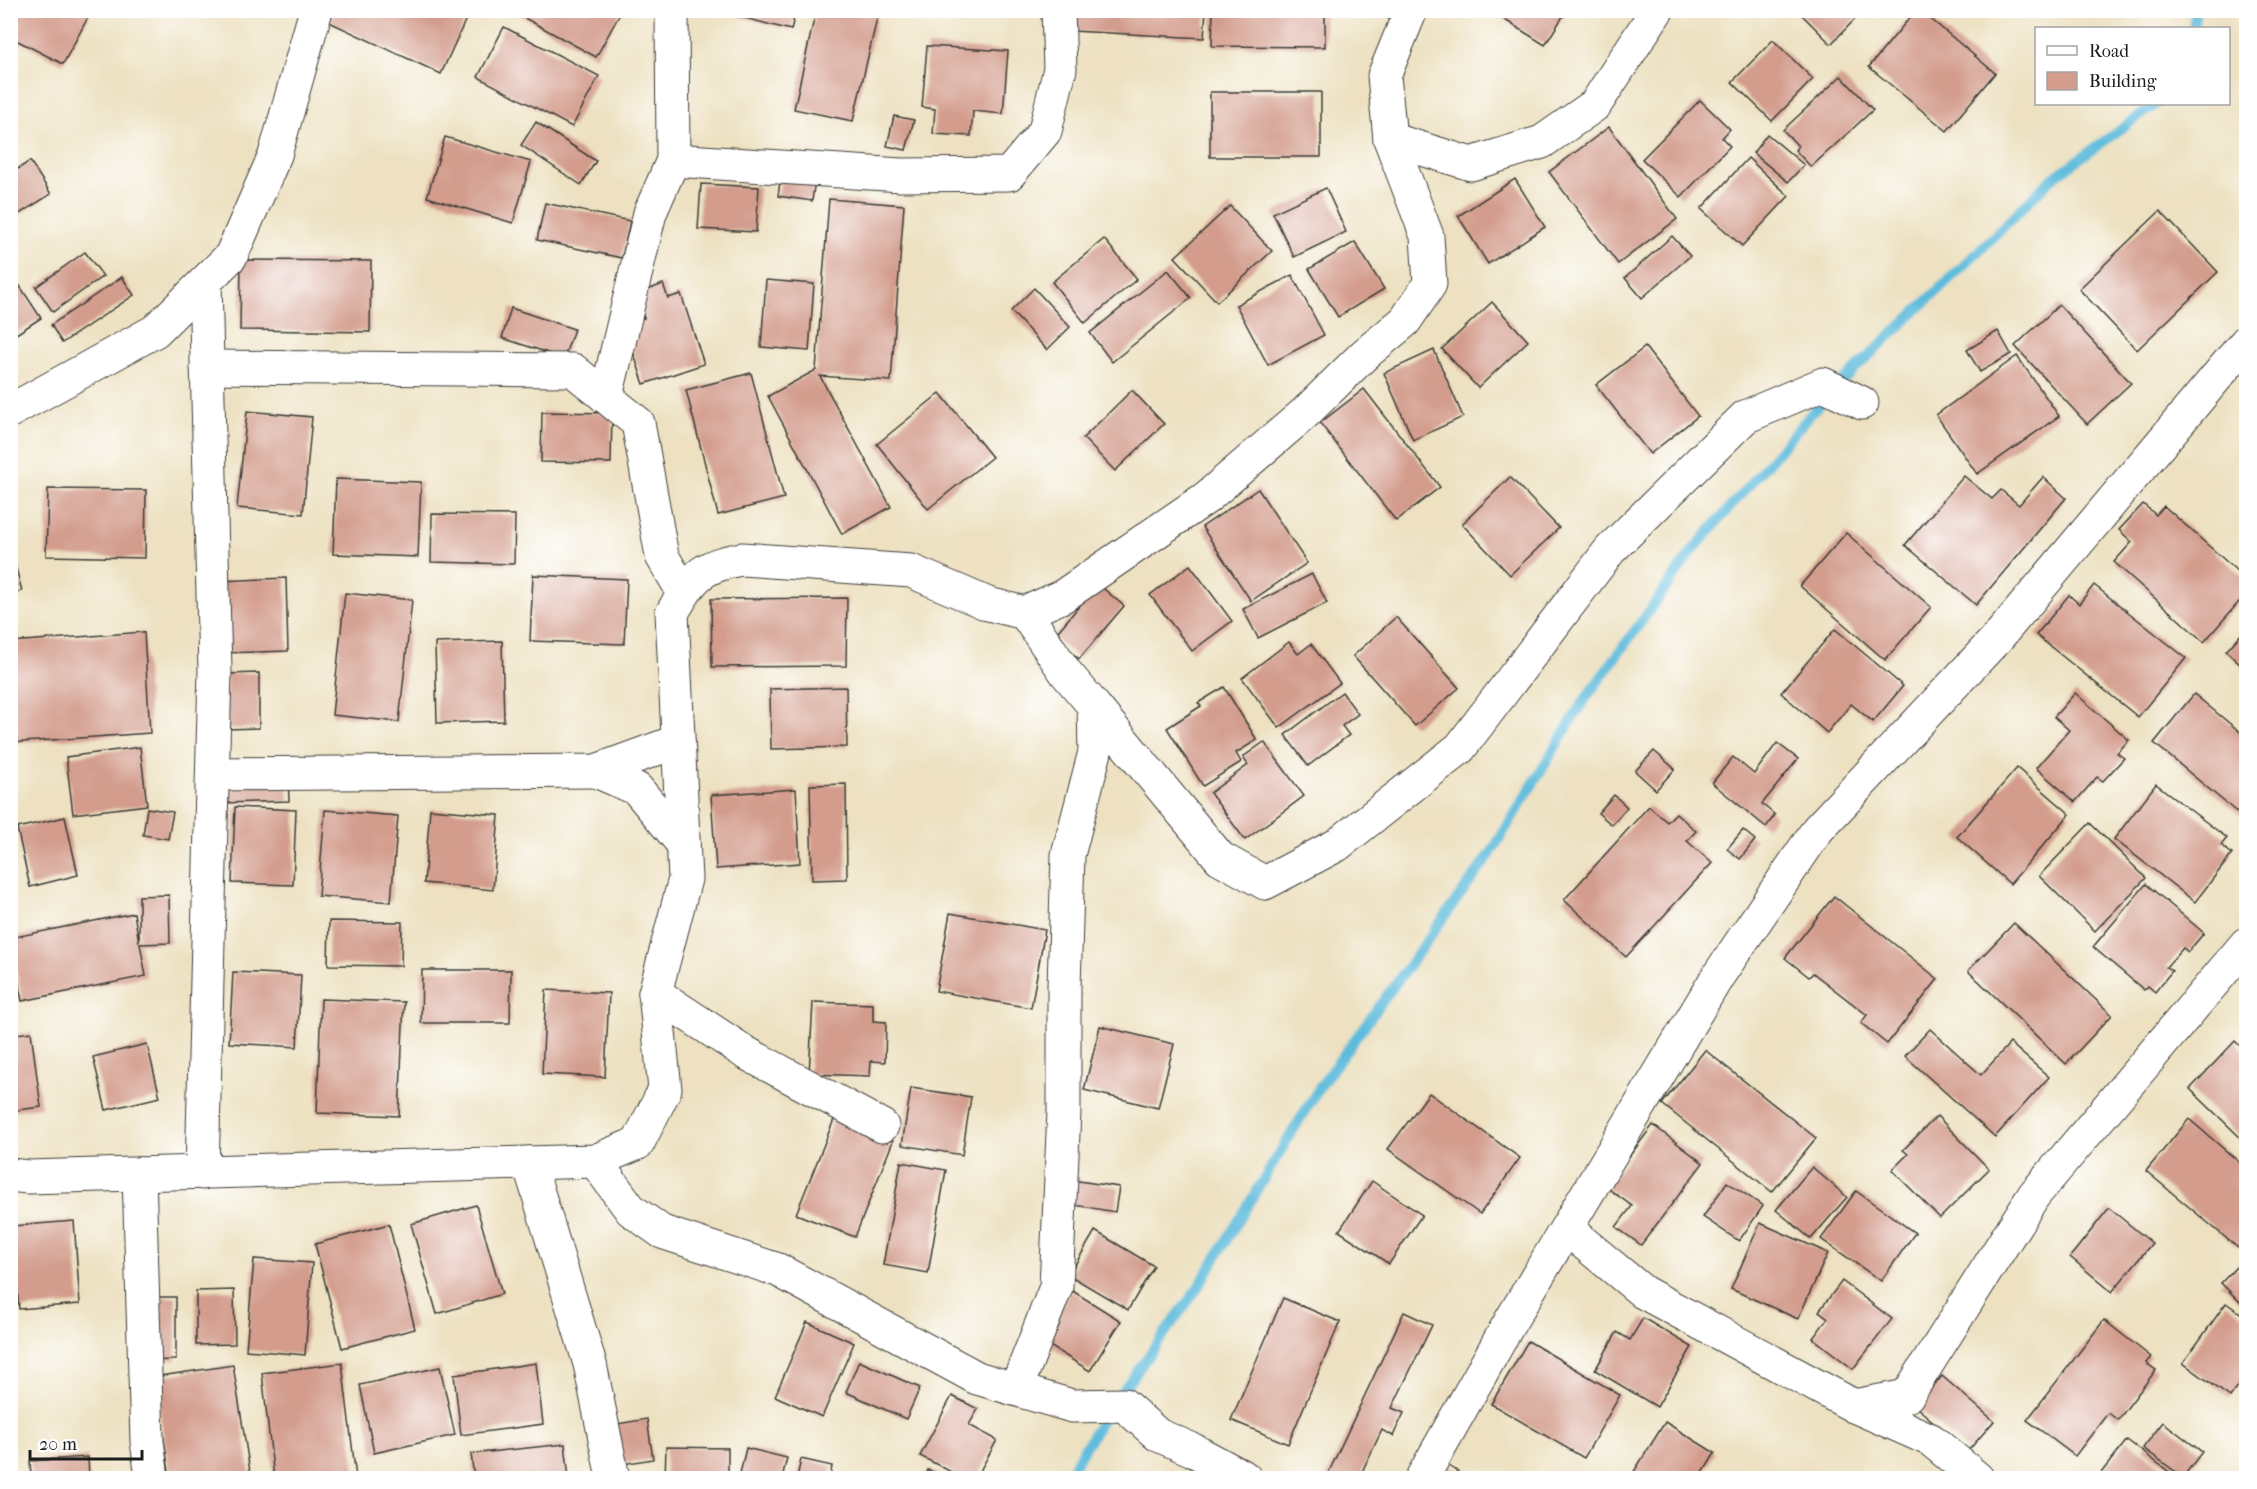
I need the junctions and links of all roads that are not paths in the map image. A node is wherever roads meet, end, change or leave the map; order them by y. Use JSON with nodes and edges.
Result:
{"nodes":[{"id":1,"x":316,"y":10,"type":"edge"},
{"id":2,"x":672,"y":10,"type":"edge"},
{"id":3,"x":1058,"y":10,"type":"edge"},
{"id":4,"x":1411,"y":10,"type":"edge"},
{"id":5,"x":1657,"y":10,"type":"edge"},
{"id":6,"x":1390,"y":139,"type":"junction"},
{"id":7,"x":673,"y":160,"type":"junction"},
{"id":8,"x":205,"y":282,"type":"junction"},
{"id":9,"x":2247,"y":342,"type":"edge"},
{"id":10,"x":207,"y":367,"type":"junction"},
{"id":11,"x":606,"y":397,"type":"junction"},
{"id":12,"x":1862,"y":403,"type":"dead end"},
{"id":13,"x":10,"y":411,"type":"edge"},
{"id":14,"x":684,"y":593,"type":"junction"},
{"id":15,"x":1025,"y":613,"type":"junction"},
{"id":16,"x":1094,"y":706,"type":"junction"},
{"id":17,"x":678,"y":741,"type":"junction"},
{"id":18,"x":596,"y":771,"type":"junction"},
{"id":19,"x":213,"y":774,"type":"junction"},
{"id":20,"x":683,"y":844,"type":"junction"},
{"id":21,"x":2246,"y":949,"type":"edge"},
{"id":22,"x":655,"y":993,"type":"junction"},
{"id":23,"x":882,"y":1126,"type":"dead end"},
{"id":24,"x":596,"y":1161,"type":"junction"},
{"id":25,"x":529,"y":1163,"type":"junction"},
{"id":26,"x":202,"y":1173,"type":"junction"},
{"id":27,"x":139,"y":1174,"type":"junction"},
{"id":28,"x":10,"y":1175,"type":"edge"},
{"id":29,"x":1567,"y":1229,"type":"junction"},
{"id":30,"x":1016,"y":1389,"type":"junction"},
{"id":31,"x":1854,"y":1406,"type":"junction"},
{"id":32,"x":152,"y":1479,"type":"edge"},
{"id":33,"x":613,"y":1479,"type":"edge"},
{"id":34,"x":1245,"y":1479,"type":"edge"},
{"id":35,"x":1422,"y":1479,"type":"edge"},
{"id":36,"x":1977,"y":1479,"type":"edge"}],
"edges":[{"from":1,"to":8,"type":"street"},
{"from":2,"to":7,"type":"street"},
{"from":3,"to":7,"type":"street"},
{"from":4,"to":6,"type":"street"},
{"from":5,"to":6,"type":"street"},
{"from":6,"to":15,"type":"street"},
{"from":7,"to":11,"type":"street"},
{"from":8,"to":10,"type":"street"},
{"from":8,"to":13,"type":"street"},
{"from":9,"to":29,"type":"street"},
{"from":10,"to":11,"type":"street"},
{"from":10,"to":19,"type":"street"},
{"from":11,"to":14,"type":"street"},
{"from":12,"to":16,"type":"street"},
{"from":14,"to":15,"type":"street"},
{"from":14,"to":17,"type":"street"},
{"from":15,"to":16,"type":"street"},
{"from":16,"to":30,"type":"street"},
{"from":17,"to":18,"type":"street"},
{"from":17,"to":20,"type":"street"},
{"from":18,"to":19,"type":"street"},
{"from":18,"to":20,"type":"street"},
{"from":19,"to":26,"type":"street"},
{"from":20,"to":22,"type":"street"},
{"from":21,"to":31,"type":"street"},
{"from":22,"to":23,"type":"street"},
{"from":22,"to":24,"type":"street"},
{"from":24,"to":25,"type":"street"},
{"from":24,"to":30,"type":"street"},
{"from":25,"to":26,"type":"street"},
{"from":25,"to":33,"type":"street"},
{"from":26,"to":27,"type":"street"},
{"from":27,"to":28,"type":"street"},
{"from":27,"to":32,"type":"street"},
{"from":29,"to":31,"type":"street"},
{"from":29,"to":35,"type":"street"},
{"from":30,"to":34,"type":"street"},
{"from":31,"to":36,"type":"street"}]}
